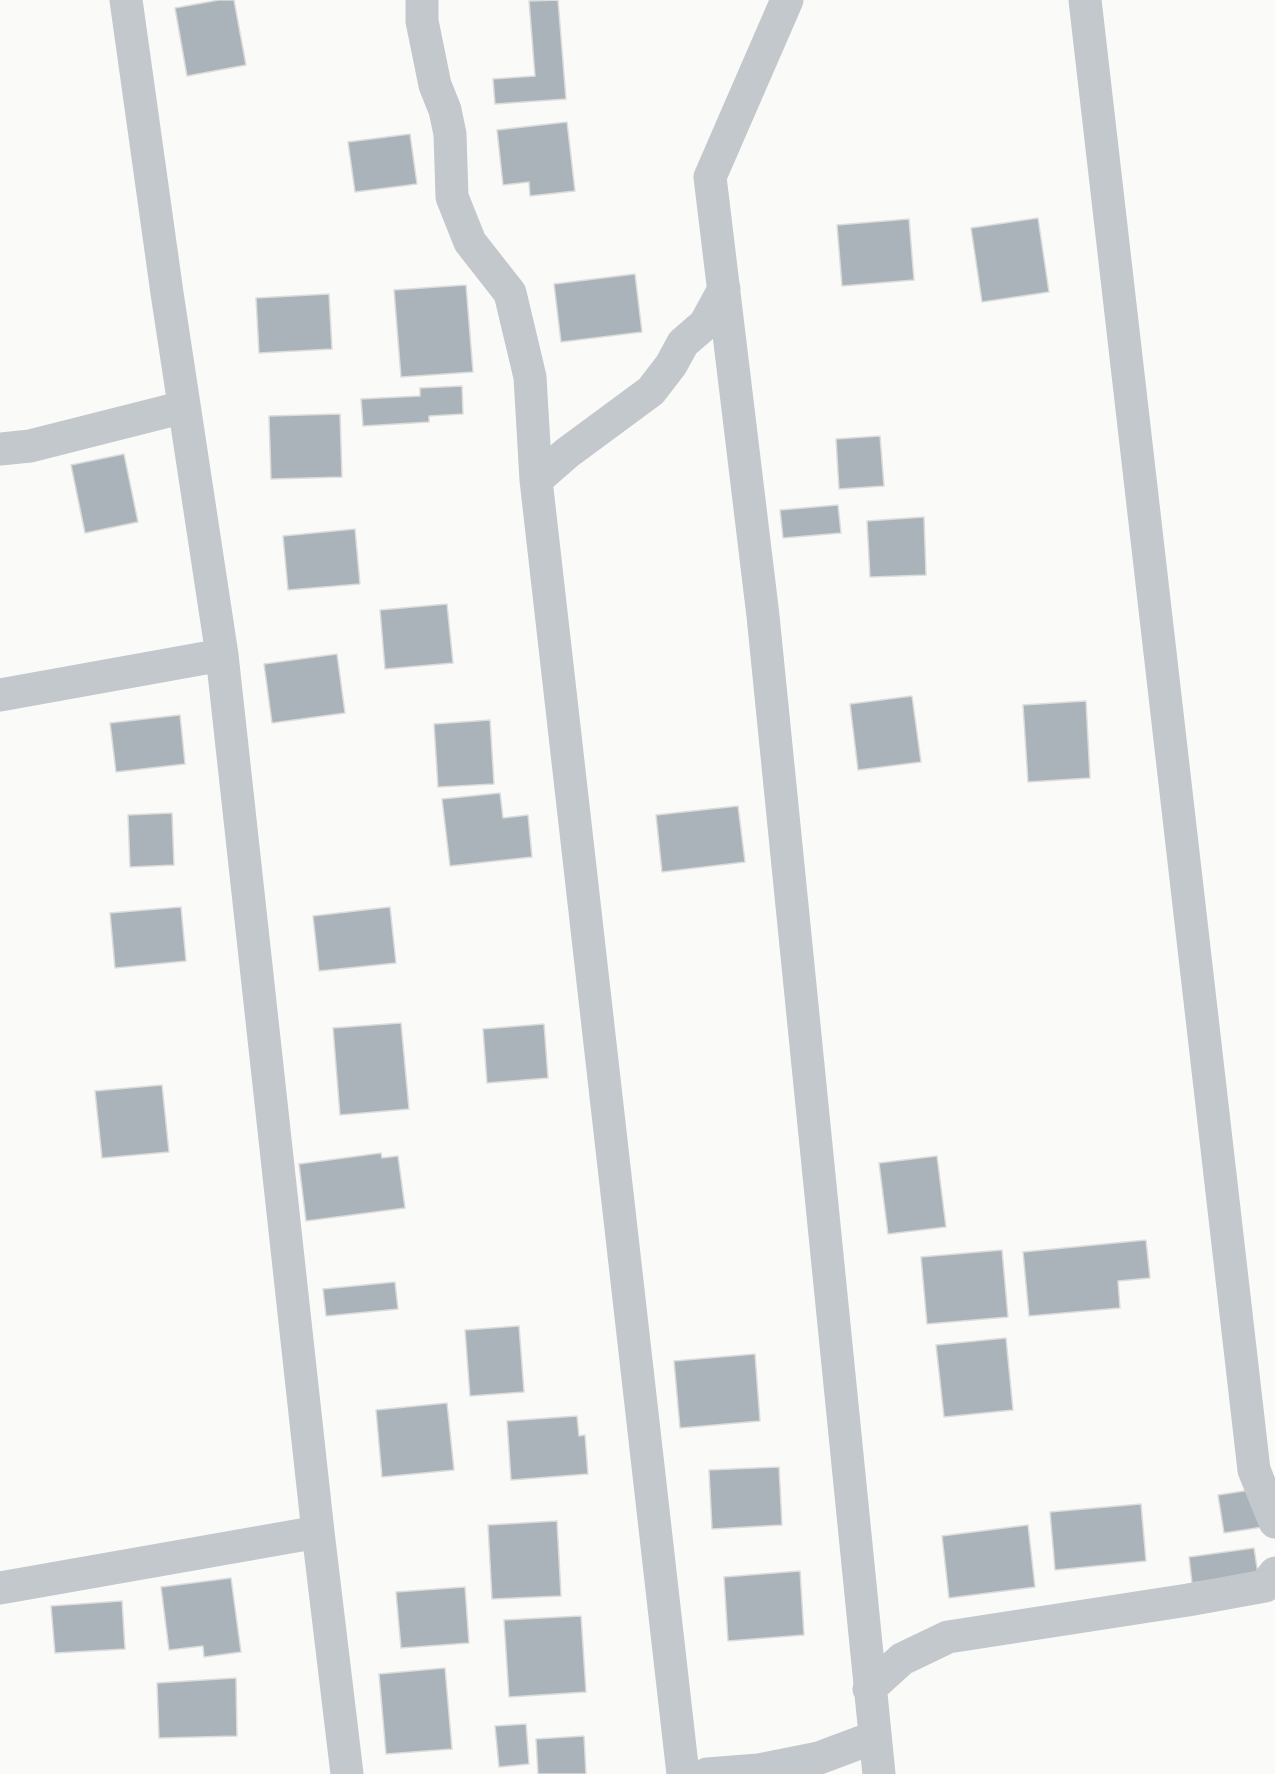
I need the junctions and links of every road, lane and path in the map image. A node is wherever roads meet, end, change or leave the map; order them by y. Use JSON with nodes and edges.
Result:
{"nodes":[{"id":1,"x":126,"y":0,"type":"edge"},
{"id":2,"x":422,"y":0,"type":"edge"},
{"id":3,"x":787,"y":0,"type":"edge"},
{"id":4,"x":1085,"y":0,"type":"edge"},
{"id":5,"x":724,"y":289,"type":"junction"},
{"id":6,"x":184,"y":407,"type":"junction"},
{"id":7,"x":0,"y":448,"type":"edge"},
{"id":8,"x":536,"y":480,"type":"junction"},
{"id":9,"x":222,"y":655,"type":"junction"},
{"id":10,"x":0,"y":695,"type":"edge"},
{"id":11,"x":1275,"y":1522,"type":"edge"},
{"id":12,"x":318,"y":1532,"type":"junction"},
{"id":13,"x":1275,"y":1573,"type":"edge"},
{"id":14,"x":0,"y":1588,"type":"edge"},
{"id":15,"x":869,"y":1689,"type":"junction"},
{"id":16,"x":875,"y":1737,"type":"junction"},
{"id":17,"x":347,"y":1774,"type":"edge"},
{"id":18,"x":682,"y":1774,"type":"edge"},
{"id":19,"x":707,"y":1774,"type":"edge"},
{"id":20,"x":879,"y":1774,"type":"edge"}],
"edges":[{"from":1,"to":6,"type":"street"},
{"from":2,"to":8,"type":"street"},
{"from":3,"to":5,"type":"street"},
{"from":4,"to":11,"type":"street"},
{"from":5,"to":8,"type":"street"},
{"from":5,"to":15,"type":"street"},
{"from":6,"to":7,"type":"street"},
{"from":6,"to":9,"type":"street"},
{"from":8,"to":18,"type":"street"},
{"from":9,"to":10,"type":"street"},
{"from":9,"to":12,"type":"street"},
{"from":12,"to":14,"type":"street"},
{"from":12,"to":17,"type":"street"},
{"from":13,"to":15,"type":"street"},
{"from":15,"to":16,"type":"street"},
{"from":16,"to":19,"type":"street"},
{"from":16,"to":20,"type":"street"}]}
